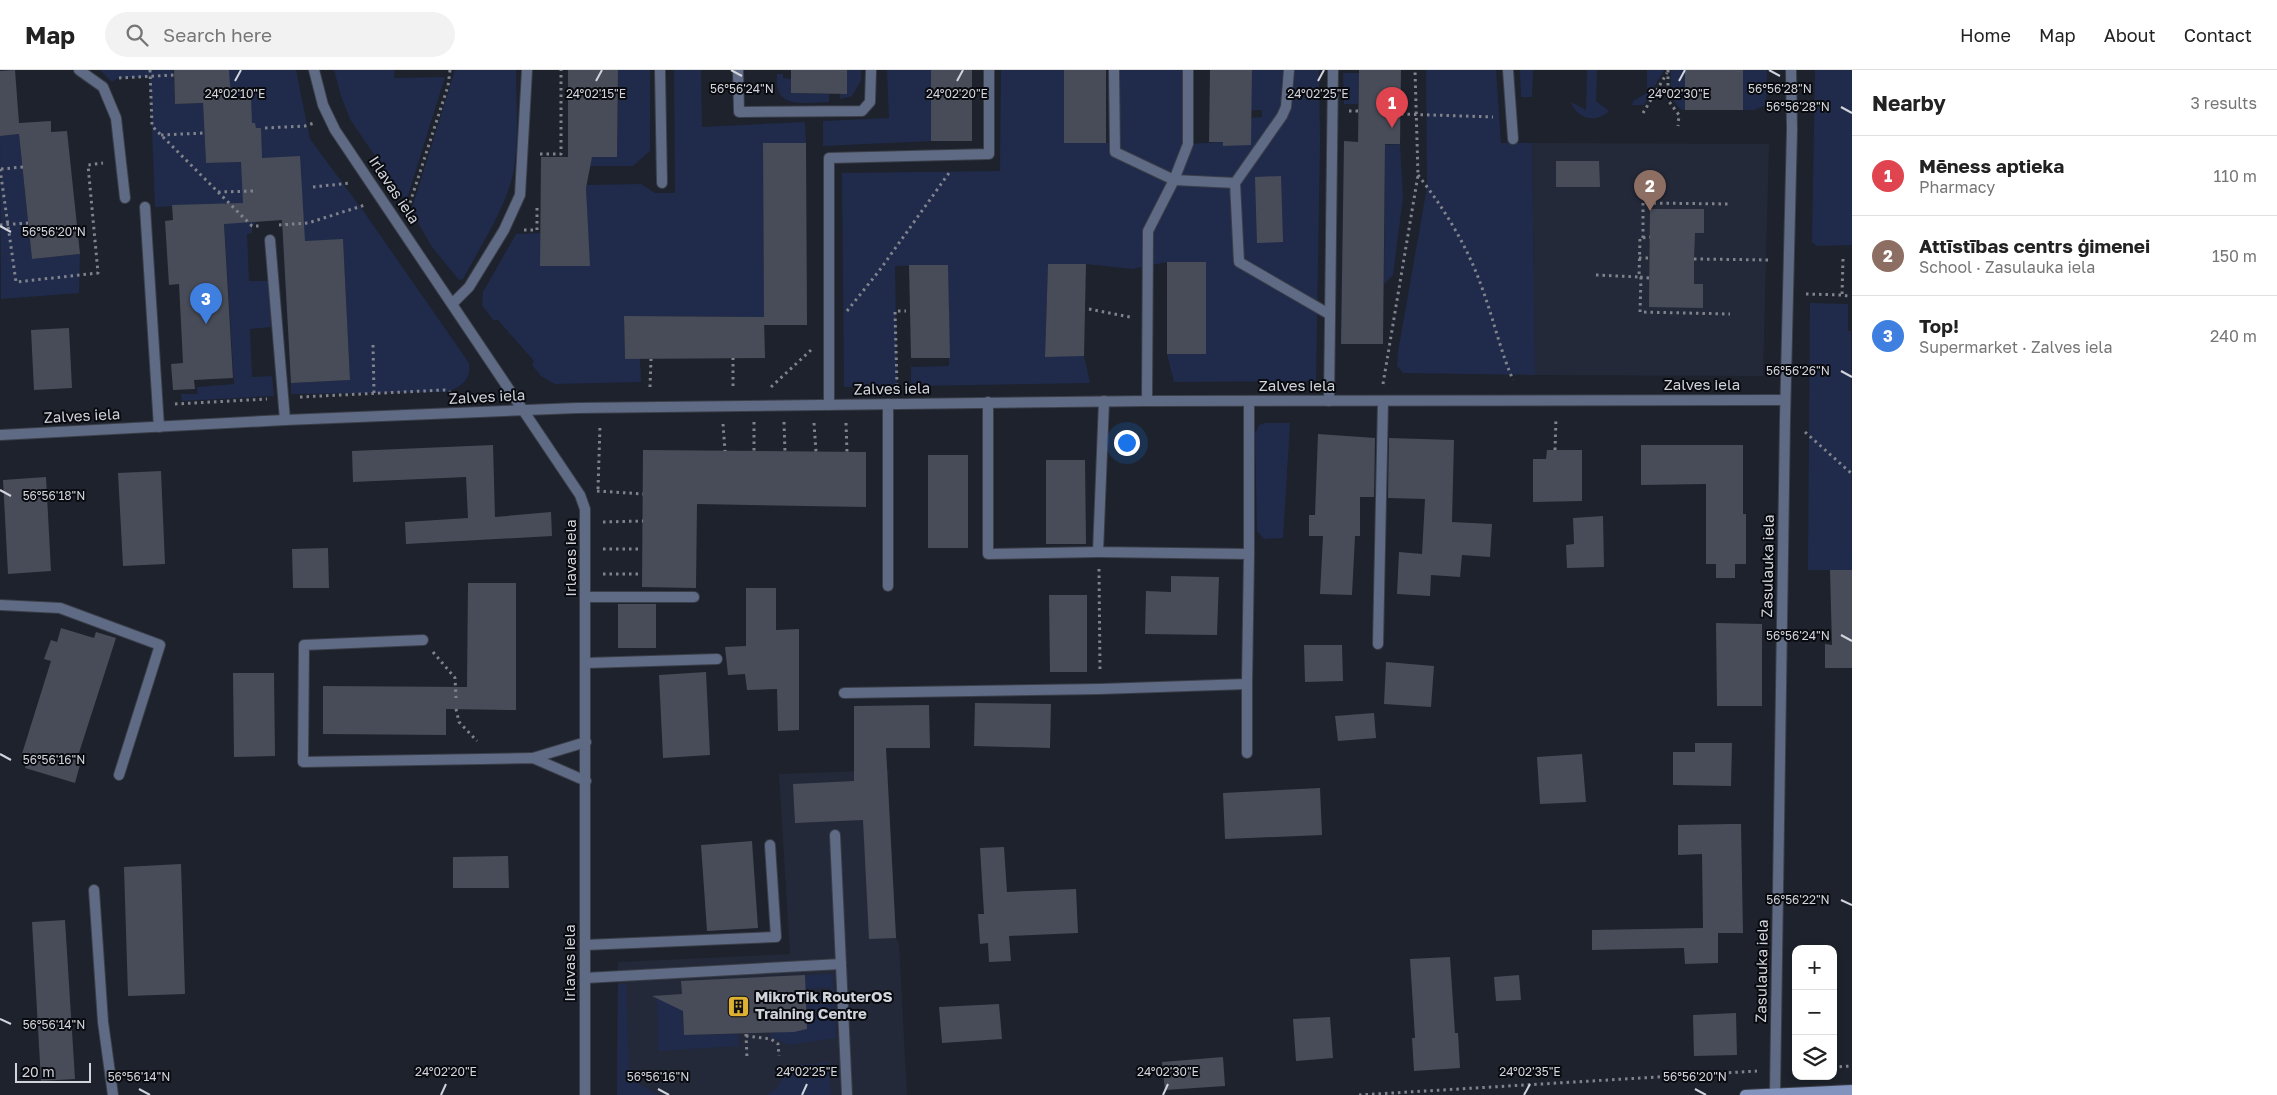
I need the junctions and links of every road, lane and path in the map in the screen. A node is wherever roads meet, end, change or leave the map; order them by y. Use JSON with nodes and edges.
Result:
{"nodes":[{"id":1,"x":80,"y":70,"type":"edge"},
{"id":2,"x":150,"y":70,"type":"edge"},
{"id":3,"x":314,"y":70,"type":"edge"},
{"id":4,"x":450,"y":70,"type":"edge"},
{"id":5,"x":527,"y":70,"type":"edge"},
{"id":6,"x":561,"y":70,"type":"edge"},
{"id":7,"x":660,"y":70,"type":"edge"},
{"id":8,"x":738,"y":70,"type":"edge"},
{"id":9,"x":871,"y":70,"type":"edge"},
{"id":10,"x":989,"y":70,"type":"edge"},
{"id":11,"x":1114,"y":70,"type":"edge"},
{"id":12,"x":1188,"y":70,"type":"edge"},
{"id":13,"x":1289,"y":70,"type":"edge"},
{"id":14,"x":1333,"y":70,"type":"edge"},
{"id":15,"x":1415,"y":70,"type":"edge"},
{"id":16,"x":1508,"y":70,"type":"edge"},
{"id":17,"x":1790,"y":70,"type":"edge"},
{"id":18,"x":1668,"y":71,"type":"edge"},
{"id":19,"x":174,"y":75,"type":"dead end"},
{"id":20,"x":150,"y":76,"type":"junction"},
{"id":21,"x":103,"y":87,"type":"junction"},
{"id":22,"x":1643,"y":113,"type":"dead end"},
{"id":23,"x":1401,"y":114,"type":"dead end"},
{"id":24,"x":1415,"y":114,"type":"junction"},
{"id":25,"x":328,"y":117,"type":"junction"},
{"id":26,"x":1512,"y":118,"type":"junction"},
{"id":27,"x":1678,"y":126,"type":"dead end"},
{"id":28,"x":265,"y":128,"type":"dead end"},
{"id":29,"x":205,"y":133,"type":"dead end"},
{"id":30,"x":160,"y":135,"type":"junction"},
{"id":31,"x":1513,"y":139,"type":"dead end"},
{"id":32,"x":962,"y":155,"type":"junction"},
{"id":33,"x":121,"y":162,"type":"junction"},
{"id":34,"x":537,"y":163,"type":"dead end"},
{"id":35,"x":23,"y":168,"type":"dead end"},
{"id":36,"x":1,"y":169,"type":"edge"},
{"id":37,"x":365,"y":173,"type":"junction"},
{"id":38,"x":1418,"y":175,"type":"junction"},
{"id":39,"x":1174,"y":180,"type":"junction"},
{"id":40,"x":1235,"y":182,"type":"junction"},
{"id":41,"x":662,"y":183,"type":"dead end"},
{"id":42,"x":313,"y":187,"type":"dead end"},
{"id":43,"x":254,"y":191,"type":"dead end"},
{"id":44,"x":217,"y":192,"type":"junction"},
{"id":45,"x":380,"y":196,"type":"junction"},
{"id":46,"x":125,"y":198,"type":"dead end"},
{"id":47,"x":537,"y":202,"type":"dead end"},
{"id":48,"x":1731,"y":204,"type":"dead end"},
{"id":49,"x":144,"y":207,"type":"dead end"},
{"id":50,"x":407,"y":212,"type":"dead end"},
{"id":51,"x":28,"y":223,"type":"dead end"},
{"id":52,"x":8,"y":225,"type":"junction"},
{"id":53,"x":0,"y":226,"type":"edge"},
{"id":54,"x":268,"y":226,"type":"junction"},
{"id":55,"x":522,"y":230,"type":"dead end"},
{"id":56,"x":1643,"y":238,"type":"junction"},
{"id":57,"x":1650,"y":238,"type":"dead end"},
{"id":58,"x":270,"y":240,"type":"joint"},
{"id":59,"x":1639,"y":258,"type":"junction"},
{"id":60,"x":1650,"y":258,"type":"dead end"},
{"id":61,"x":1694,"y":258,"type":"dead end"},
{"id":62,"x":1843,"y":258,"type":"dead end"},
{"id":63,"x":1789,"y":259,"type":"junction"},
{"id":64,"x":1596,"y":275,"type":"dead end"},
{"id":65,"x":1640,"y":277,"type":"junction"},
{"id":66,"x":1649,"y":278,"type":"dead end"},
{"id":67,"x":1806,"y":294,"type":"dead end"},
{"id":68,"x":1842,"y":295,"type":"junction"},
{"id":69,"x":1848,"y":296,"type":"dead end"},
{"id":70,"x":453,"y":303,"type":"junction"},
{"id":71,"x":906,"y":311,"type":"dead end"},
{"id":72,"x":1330,"y":314,"type":"junction"},
{"id":73,"x":1730,"y":314,"type":"dead end"},
{"id":74,"x":830,"y":332,"type":"junction"},
{"id":75,"x":373,"y":345,"type":"dead end"},
{"id":76,"x":651,"y":358,"type":"dead end"},
{"id":77,"x":733,"y":358,"type":"dead end"},
{"id":78,"x":1513,"y":380,"type":"dead end"},
{"id":79,"x":732,"y":386,"type":"dead end"},
{"id":80,"x":897,"y":386,"type":"dead end"},
{"id":81,"x":650,"y":387,"type":"dead end"},
{"id":82,"x":771,"y":387,"type":"dead end"},
{"id":83,"x":374,"y":394,"type":"junction"},
{"id":84,"x":285,"y":398,"type":"junction"},
{"id":85,"x":1785,"y":400,"type":"junction"},
{"id":86,"x":1104,"y":401,"type":"junction"},
{"id":87,"x":1147,"y":401,"type":"junction"},
{"id":88,"x":1249,"y":401,"type":"junction"},
{"id":89,"x":1329,"y":401,"type":"junction"},
{"id":90,"x":1383,"y":401,"type":"junction"},
{"id":91,"x":988,"y":402,"type":"junction"},
{"id":92,"x":888,"y":404,"type":"junction"},
{"id":93,"x":829,"y":405,"type":"junction"},
{"id":94,"x":157,"y":406,"type":"junction"},
{"id":95,"x":523,"y":410,"type":"junction"},
{"id":96,"x":456,"y":414,"type":"junction"},
{"id":97,"x":1556,"y":417,"type":"dead end"},
{"id":98,"x":285,"y":420,"type":"junction"},
{"id":99,"x":784,"y":421,"type":"dead end"},
{"id":100,"x":814,"y":421,"type":"dead end"},
{"id":101,"x":846,"y":421,"type":"dead end"},
{"id":102,"x":723,"y":422,"type":"dead end"},
{"id":103,"x":754,"y":422,"type":"dead end"},
{"id":104,"x":600,"y":423,"type":"dead end"},
{"id":105,"x":159,"y":426,"type":"junction"},
{"id":106,"x":1805,"y":432,"type":"dead end"},
{"id":107,"x":0,"y":435,"type":"edge"},
{"id":108,"x":1555,"y":450,"type":"dead end"},
{"id":109,"x":725,"y":451,"type":"dead end"},
{"id":110,"x":754,"y":452,"type":"dead end"},
{"id":111,"x":785,"y":452,"type":"dead end"},
{"id":112,"x":816,"y":452,"type":"dead end"},
{"id":113,"x":847,"y":452,"type":"dead end"},
{"id":114,"x":1851,"y":473,"type":"edge"},
{"id":115,"x":598,"y":491,"type":"junction"},
{"id":116,"x":643,"y":494,"type":"dead end"},
{"id":117,"x":598,"y":500,"type":"dead end"},
{"id":118,"x":643,"y":521,"type":"dead end"},
{"id":119,"x":599,"y":522,"type":"dead end"},
{"id":120,"x":600,"y":549,"type":"dead end"},
{"id":121,"x":642,"y":549,"type":"dead end"},
{"id":122,"x":1098,"y":552,"type":"junction"},
{"id":123,"x":1249,"y":554,"type":"junction"},
{"id":124,"x":600,"y":574,"type":"dead end"},
{"id":125,"x":642,"y":574,"type":"dead end"},
{"id":126,"x":888,"y":586,"type":"dead end"},
{"id":127,"x":694,"y":597,"type":"dead end"},
{"id":128,"x":586,"y":598,"type":"junction"},
{"id":129,"x":0,"y":605,"type":"edge"},
{"id":130,"x":423,"y":640,"type":"joint"},
{"id":131,"x":1378,"y":644,"type":"dead end"},
{"id":132,"x":717,"y":659,"type":"dead end"},
{"id":133,"x":586,"y":663,"type":"junction"},
{"id":134,"x":1247,"y":684,"type":"junction"},
{"id":135,"x":1100,"y":689,"type":"junction"},
{"id":136,"x":844,"y":693,"type":"dead end"},
{"id":137,"x":456,"y":698,"type":"dead end"},
{"id":138,"x":456,"y":709,"type":"dead end"},
{"id":139,"x":586,"y":742,"type":"junction"},
{"id":140,"x":1247,"y":753,"type":"dead end"},
{"id":141,"x":534,"y":758,"type":"junction"},
{"id":142,"x":493,"y":760,"type":"junction"},
{"id":143,"x":118,"y":775,"type":"dead end"},
{"id":144,"x":586,"y":781,"type":"junction"},
{"id":145,"x":835,"y":835,"type":"dead end"},
{"id":146,"x":770,"y":844,"type":"dead end"},
{"id":147,"x":94,"y":890,"type":"dead end"},
{"id":148,"x":585,"y":945,"type":"junction"},
{"id":149,"x":841,"y":964,"type":"junction"},
{"id":150,"x":585,"y":978,"type":"junction"},
{"id":151,"x":779,"y":1056,"type":"dead end"},
{"id":152,"x":747,"y":1058,"type":"dead end"},
{"id":153,"x":1852,"y":1066,"type":"edge"},
{"id":154,"x":1837,"y":1067,"type":"edge"},
{"id":155,"x":1762,"y":1071,"type":"dead end"},
{"id":156,"x":1852,"y":1090,"type":"edge"},
{"id":157,"x":1775,"y":1093,"type":"junction"},
{"id":158,"x":113,"y":1095,"type":"edge"},
{"id":159,"x":585,"y":1095,"type":"edge"},
{"id":160,"x":847,"y":1095,"type":"edge"},
{"id":161,"x":1359,"y":1095,"type":"edge"},
{"id":162,"x":1746,"y":1095,"type":"edge"}],
"edges":[{"from":1,"to":21,"type":"street"},
{"from":2,"to":20,"type":"path"},
{"from":3,"to":25,"type":"street","name":"Irlavas iela"},
{"from":4,"to":50,"type":"path"},
{"from":5,"to":70,"type":"street"},
{"from":6,"to":34,"type":"path"},
{"from":7,"to":41,"type":"street"},
{"from":8,"to":9,"type":"street"},
{"from":10,"to":32,"type":"street"},
{"from":11,"to":39,"type":"street"},
{"from":12,"to":39,"type":"street"},
{"from":13,"to":40,"type":"street"},
{"from":14,"to":72,"type":"street"},
{"from":15,"to":24,"type":"path"},
{"from":16,"to":26,"type":"street"},
{"from":17,"to":63,"type":"street","name":"Zasulauka iela"},
{"from":18,"to":22,"type":"path"},
{"from":18,"to":27,"type":"path"},
{"from":19,"to":20,"type":"path"},
{"from":20,"to":21,"type":"path"},
{"from":20,"to":30,"type":"path"},
{"from":21,"to":33,"type":"street"},
{"from":23,"to":24,"type":"path"},
{"from":24,"to":26,"type":"path"},
{"from":24,"to":38,"type":"path"},
{"from":25,"to":28,"type":"path"},
{"from":25,"to":37,"type":"street","name":"Irlavas iela"},
{"from":26,"to":31,"type":"street"},
{"from":29,"to":30,"type":"path"},
{"from":30,"to":44,"type":"path"},
{"from":32,"to":74,"type":"path"},
{"from":32,"to":74,"type":"street"},
{"from":33,"to":46,"type":"street"},
{"from":33,"to":52,"type":"path"},
{"from":35,"to":36,"type":"path"},
{"from":36,"to":52,"type":"path"},
{"from":37,"to":42,"type":"path"},
{"from":37,"to":45,"type":"street","name":"Irlavas iela"},
{"from":38,"to":78,"type":"path"},
{"from":38,"to":90,"type":"path"},
{"from":39,"to":40,"type":"street"},
{"from":39,"to":87,"type":"street"},
{"from":40,"to":72,"type":"street"},
{"from":43,"to":44,"type":"path"},
{"from":44,"to":54,"type":"path"},
{"from":45,"to":54,"type":"path"},
{"from":45,"to":70,"type":"street","name":"Irlavas iela"},
{"from":47,"to":55,"type":"path"},
{"from":48,"to":56,"type":"path"},
{"from":49,"to":94,"type":"street"},
{"from":51,"to":52,"type":"path"},
{"from":52,"to":53,"type":"path"},
{"from":54,"to":58,"type":"path"},
{"from":56,"to":57,"type":"path"},
{"from":56,"to":59,"type":"path"},
{"from":58,"to":84,"type":"street"},
{"from":59,"to":60,"type":"path"},
{"from":59,"to":65,"type":"path"},
{"from":61,"to":63,"type":"path"},
{"from":62,"to":68,"type":"path"},
{"from":63,"to":85,"type":"street","name":"Zasulauka iela"},
{"from":64,"to":65,"type":"path"},
{"from":65,"to":66,"type":"path"},
{"from":65,"to":73,"type":"path"},
{"from":67,"to":68,"type":"path"},
{"from":68,"to":69,"type":"path"},
{"from":70,"to":95,"type":"street","name":"Irlavas iela"},
{"from":71,"to":80,"type":"path"},
{"from":72,"to":89,"type":"street"},
{"from":74,"to":82,"type":"path"},
{"from":74,"to":93,"type":"street"},
{"from":75,"to":83,"type":"path"},
{"from":76,"to":81,"type":"path"},
{"from":77,"to":79,"type":"path"},
{"from":83,"to":84,"type":"path"},
{"from":83,"to":96,"type":"path"},
{"from":84,"to":94,"type":"path"},
{"from":84,"to":98,"type":"street"},
{"from":85,"to":90,"type":"street","name":"Zalves iela"},
{"from":85,"to":157,"type":"street","name":"Zasulauka iela"},
{"from":86,"to":87,"type":"street","name":"Zalves iela"},
{"from":86,"to":91,"type":"street","name":"Zalves iela"},
{"from":86,"to":122,"type":"street"},
{"from":87,"to":88,"type":"street","name":"Zalves iela"},
{"from":88,"to":89,"type":"street","name":"Zalves iela"},
{"from":88,"to":123,"type":"street"},
{"from":89,"to":90,"type":"street","name":"Zalves iela"},
{"from":90,"to":131,"type":"street"},
{"from":91,"to":92,"type":"street","name":"Zalves iela"},
{"from":91,"to":122,"type":"street"},
{"from":92,"to":93,"type":"street","name":"Zalves iela"},
{"from":92,"to":126,"type":"street"},
{"from":93,"to":95,"type":"street","name":"Zalves iela"},
{"from":94,"to":105,"type":"street"},
{"from":95,"to":96,"type":"street","name":"Zalves iela"},
{"from":95,"to":128,"type":"street","name":"Irlavas iela"},
{"from":96,"to":98,"type":"street","name":"Zalves iela"},
{"from":97,"to":108,"type":"path"},
{"from":98,"to":105,"type":"street","name":"Zalves iela"},
{"from":99,"to":111,"type":"path"},
{"from":100,"to":112,"type":"path"},
{"from":101,"to":113,"type":"path"},
{"from":102,"to":109,"type":"path"},
{"from":103,"to":110,"type":"path"},
{"from":104,"to":115,"type":"path"},
{"from":105,"to":107,"type":"street","name":"Zalves iela"},
{"from":106,"to":114,"type":"path"},
{"from":115,"to":116,"type":"path"},
{"from":115,"to":117,"type":"path"},
{"from":118,"to":119,"type":"path"},
{"from":120,"to":121,"type":"path"},
{"from":122,"to":123,"type":"street"},
{"from":122,"to":135,"type":"path"},
{"from":123,"to":134,"type":"street"},
{"from":124,"to":125,"type":"path"},
{"from":127,"to":128,"type":"street"},
{"from":128,"to":133,"type":"street","name":"Irlavas iela"},
{"from":129,"to":143,"type":"street"},
{"from":130,"to":137,"type":"path"},
{"from":130,"to":142,"type":"street"},
{"from":132,"to":133,"type":"street"},
{"from":133,"to":139,"type":"street","name":"Irlavas iela"},
{"from":134,"to":135,"type":"street"},
{"from":134,"to":140,"type":"street"},
{"from":135,"to":136,"type":"street"},
{"from":138,"to":142,"type":"path"},
{"from":139,"to":141,"type":"street"},
{"from":139,"to":144,"type":"street","name":"Irlavas iela"},
{"from":141,"to":142,"type":"street"},
{"from":141,"to":144,"type":"street"},
{"from":144,"to":148,"type":"street","name":"Irlavas iela"},
{"from":145,"to":149,"type":"street"},
{"from":146,"to":148,"type":"street"},
{"from":147,"to":158,"type":"street"},
{"from":148,"to":150,"type":"street","name":"Irlavas iela"},
{"from":149,"to":150,"type":"street"},
{"from":149,"to":160,"type":"street"},
{"from":150,"to":159,"type":"street","name":"Irlavas iela"},
{"from":151,"to":152,"type":"path"},
{"from":153,"to":154,"type":"path"},
{"from":155,"to":161,"type":"path"},
{"from":156,"to":157,"type":"street"},
{"from":157,"to":162,"type":"street"}]}
